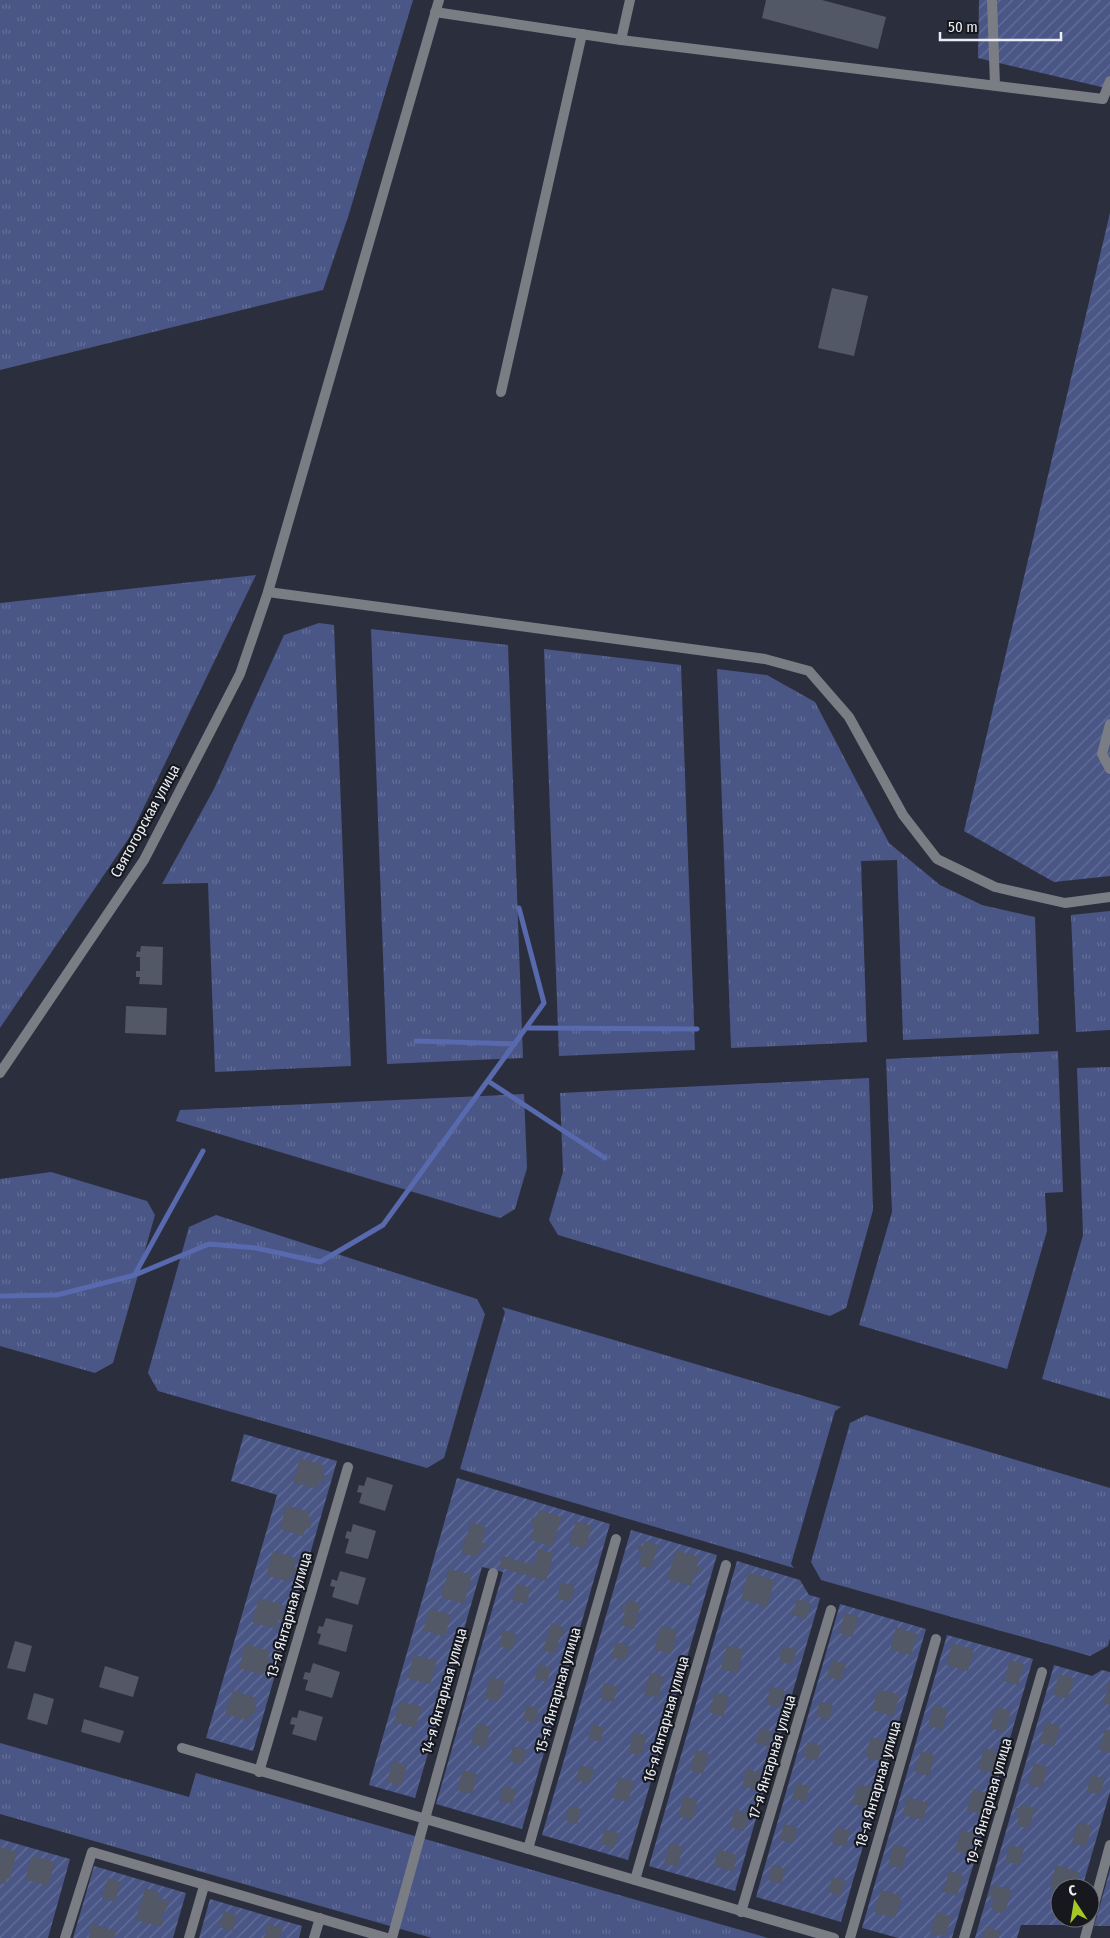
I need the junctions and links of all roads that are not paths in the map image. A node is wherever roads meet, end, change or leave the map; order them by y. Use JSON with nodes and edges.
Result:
{"nodes":[{"id":1,"x":438,"y":0,"type":"edge"},
{"id":2,"x":630,"y":0,"type":"edge"},
{"id":3,"x":992,"y":0,"type":"edge"},
{"id":4,"x":435,"y":12,"type":"junction"},
{"id":5,"x":582,"y":34,"type":"junction"},
{"id":6,"x":621,"y":40,"type":"junction"},
{"id":7,"x":1110,"y":81,"type":"edge"},
{"id":8,"x":995,"y":85,"type":"junction"},
{"id":9,"x":501,"y":392,"type":"dead end"},
{"id":10,"x":268,"y":592,"type":"junction"},
{"id":11,"x":1110,"y":724,"type":"edge"},
{"id":12,"x":1110,"y":768,"type":"edge"},
{"id":13,"x":1110,"y":897,"type":"edge"},
{"id":14,"x":0,"y":1073,"type":"edge"},
{"id":15,"x":348,"y":1467,"type":"dead end"},
{"id":16,"x":616,"y":1539,"type":"dead end"},
{"id":17,"x":726,"y":1566,"type":"dead end"},
{"id":18,"x":493,"y":1573,"type":"dead end"},
{"id":19,"x":831,"y":1610,"type":"dead end"},
{"id":20,"x":936,"y":1639,"type":"dead end"},
{"id":21,"x":1042,"y":1672,"type":"dead end"},
{"id":22,"x":182,"y":1748,"type":"dead end"},
{"id":23,"x":260,"y":1772,"type":"junction"},
{"id":24,"x":424,"y":1818,"type":"junction"},
{"id":25,"x":1110,"y":1845,"type":"edge"},
{"id":26,"x":528,"y":1849,"type":"junction"},
{"id":27,"x":635,"y":1880,"type":"junction"},
{"id":28,"x":204,"y":1886,"type":"junction"},
{"id":29,"x":741,"y":1912,"type":"junction"},
{"id":30,"x":320,"y":1918,"type":"junction"},
{"id":31,"x":65,"y":1938,"type":"edge"},
{"id":32,"x":189,"y":1938,"type":"edge"},
{"id":33,"x":314,"y":1938,"type":"edge"},
{"id":34,"x":387,"y":1938,"type":"edge"},
{"id":35,"x":392,"y":1938,"type":"edge"},
{"id":36,"x":834,"y":1938,"type":"edge"},
{"id":37,"x":850,"y":1938,"type":"edge"},
{"id":38,"x":964,"y":1938,"type":"edge"},
{"id":39,"x":1085,"y":1938,"type":"edge"}],
"edges":[{"from":1,"to":4,"type":"street","name":"Святогорская улица"},
{"from":2,"to":6,"type":"street"},
{"from":3,"to":8,"type":"street"},
{"from":4,"to":5,"type":"street"},
{"from":4,"to":10,"type":"street","name":"Святогорская улица"},
{"from":5,"to":6,"type":"street"},
{"from":5,"to":9,"type":"street"},
{"from":6,"to":8,"type":"street"},
{"from":7,"to":8,"type":"street"},
{"from":10,"to":13,"type":"street"},
{"from":10,"to":14,"type":"street","name":"Святогорская улица"},
{"from":11,"to":12,"type":"street"},
{"from":15,"to":23,"type":"street","name":"13-я Янтарная улица"},
{"from":16,"to":26,"type":"street","name":"15-я Янтарная улица"},
{"from":17,"to":27,"type":"street","name":"16-я Янтарная улица"},
{"from":18,"to":24,"type":"street","name":"14-я Янтарная улица"},
{"from":19,"to":29,"type":"street","name":"17-я Янтарная улица"},
{"from":20,"to":37,"type":"street","name":"18-я Янтарная улица"},
{"from":21,"to":38,"type":"street","name":"19-я Янтарная улица"},
{"from":22,"to":23,"type":"street"},
{"from":23,"to":24,"type":"street"},
{"from":24,"to":26,"type":"street"},
{"from":24,"to":35,"type":"street","name":"14-я Янтарная улица"},
{"from":25,"to":39,"type":"street"},
{"from":26,"to":27,"type":"street"},
{"from":27,"to":29,"type":"street"},
{"from":28,"to":30,"type":"street"},
{"from":28,"to":31,"type":"street"},
{"from":28,"to":32,"type":"street"},
{"from":29,"to":36,"type":"street"},
{"from":30,"to":33,"type":"street"},
{"from":30,"to":34,"type":"street"}]}
